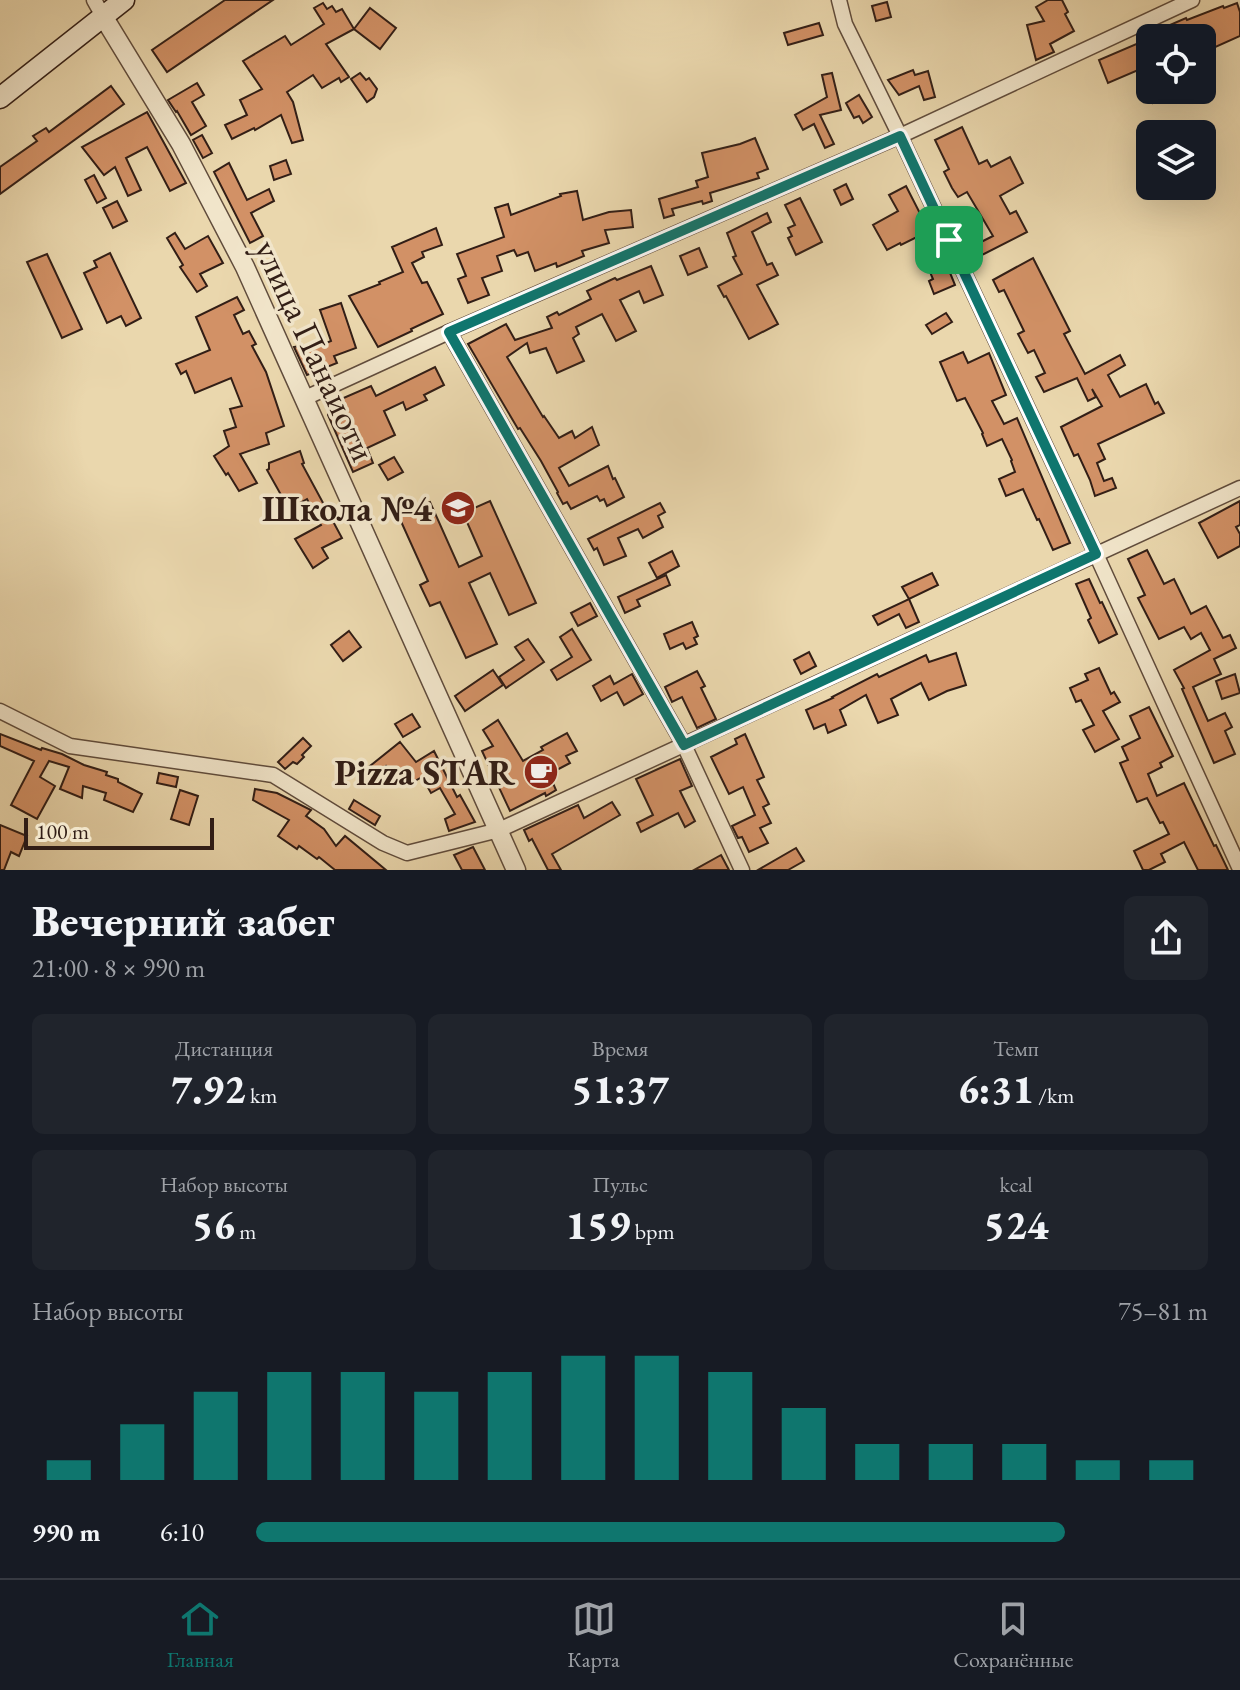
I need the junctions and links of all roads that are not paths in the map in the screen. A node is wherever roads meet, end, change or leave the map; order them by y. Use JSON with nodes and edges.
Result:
{"nodes":[{"id":1,"x":124,"y":0,"type":"edge"},
{"id":2,"x":839,"y":0,"type":"edge"},
{"id":3,"x":1192,"y":0,"type":"edge"},
{"id":4,"x":98,"y":8,"type":"edge"},
{"id":5,"x":0,"y":98,"type":"edge"},
{"id":6,"x":900,"y":136,"type":"junction"},
{"id":7,"x":449,"y":332,"type":"junction"},
{"id":8,"x":303,"y":399,"type":"junction"},
{"id":9,"x":1240,"y":488,"type":"edge"},
{"id":10,"x":1096,"y":554,"type":"junction"},
{"id":11,"x":0,"y":711,"type":"edge"},
{"id":12,"x":684,"y":745,"type":"junction"},
{"id":13,"x":499,"y":830,"type":"junction"},
{"id":14,"x":1240,"y":869,"type":"edge"},
{"id":15,"x":516,"y":870,"type":"edge"},
{"id":16,"x":742,"y":870,"type":"edge"}],
"edges":[{"from":1,"to":4,"type":"main road"},
{"from":2,"to":6,"type":"street"},
{"from":3,"to":6,"type":"street"},
{"from":4,"to":5,"type":"main road"},
{"from":4,"to":8,"type":"street","name":"улица Панаиоти"},
{"from":6,"to":7,"type":"street"},
{"from":6,"to":10,"type":"street"},
{"from":7,"to":8,"type":"street"},
{"from":7,"to":12,"type":"street"},
{"from":8,"to":13,"type":"street","name":"улица Панаиоти"},
{"from":9,"to":10,"type":"street"},
{"from":10,"to":12,"type":"street"},
{"from":10,"to":14,"type":"street"},
{"from":11,"to":13,"type":"street"},
{"from":12,"to":13,"type":"street"},
{"from":12,"to":16,"type":"street"},
{"from":13,"to":15,"type":"street","name":"улица Панаиоти"}]}
